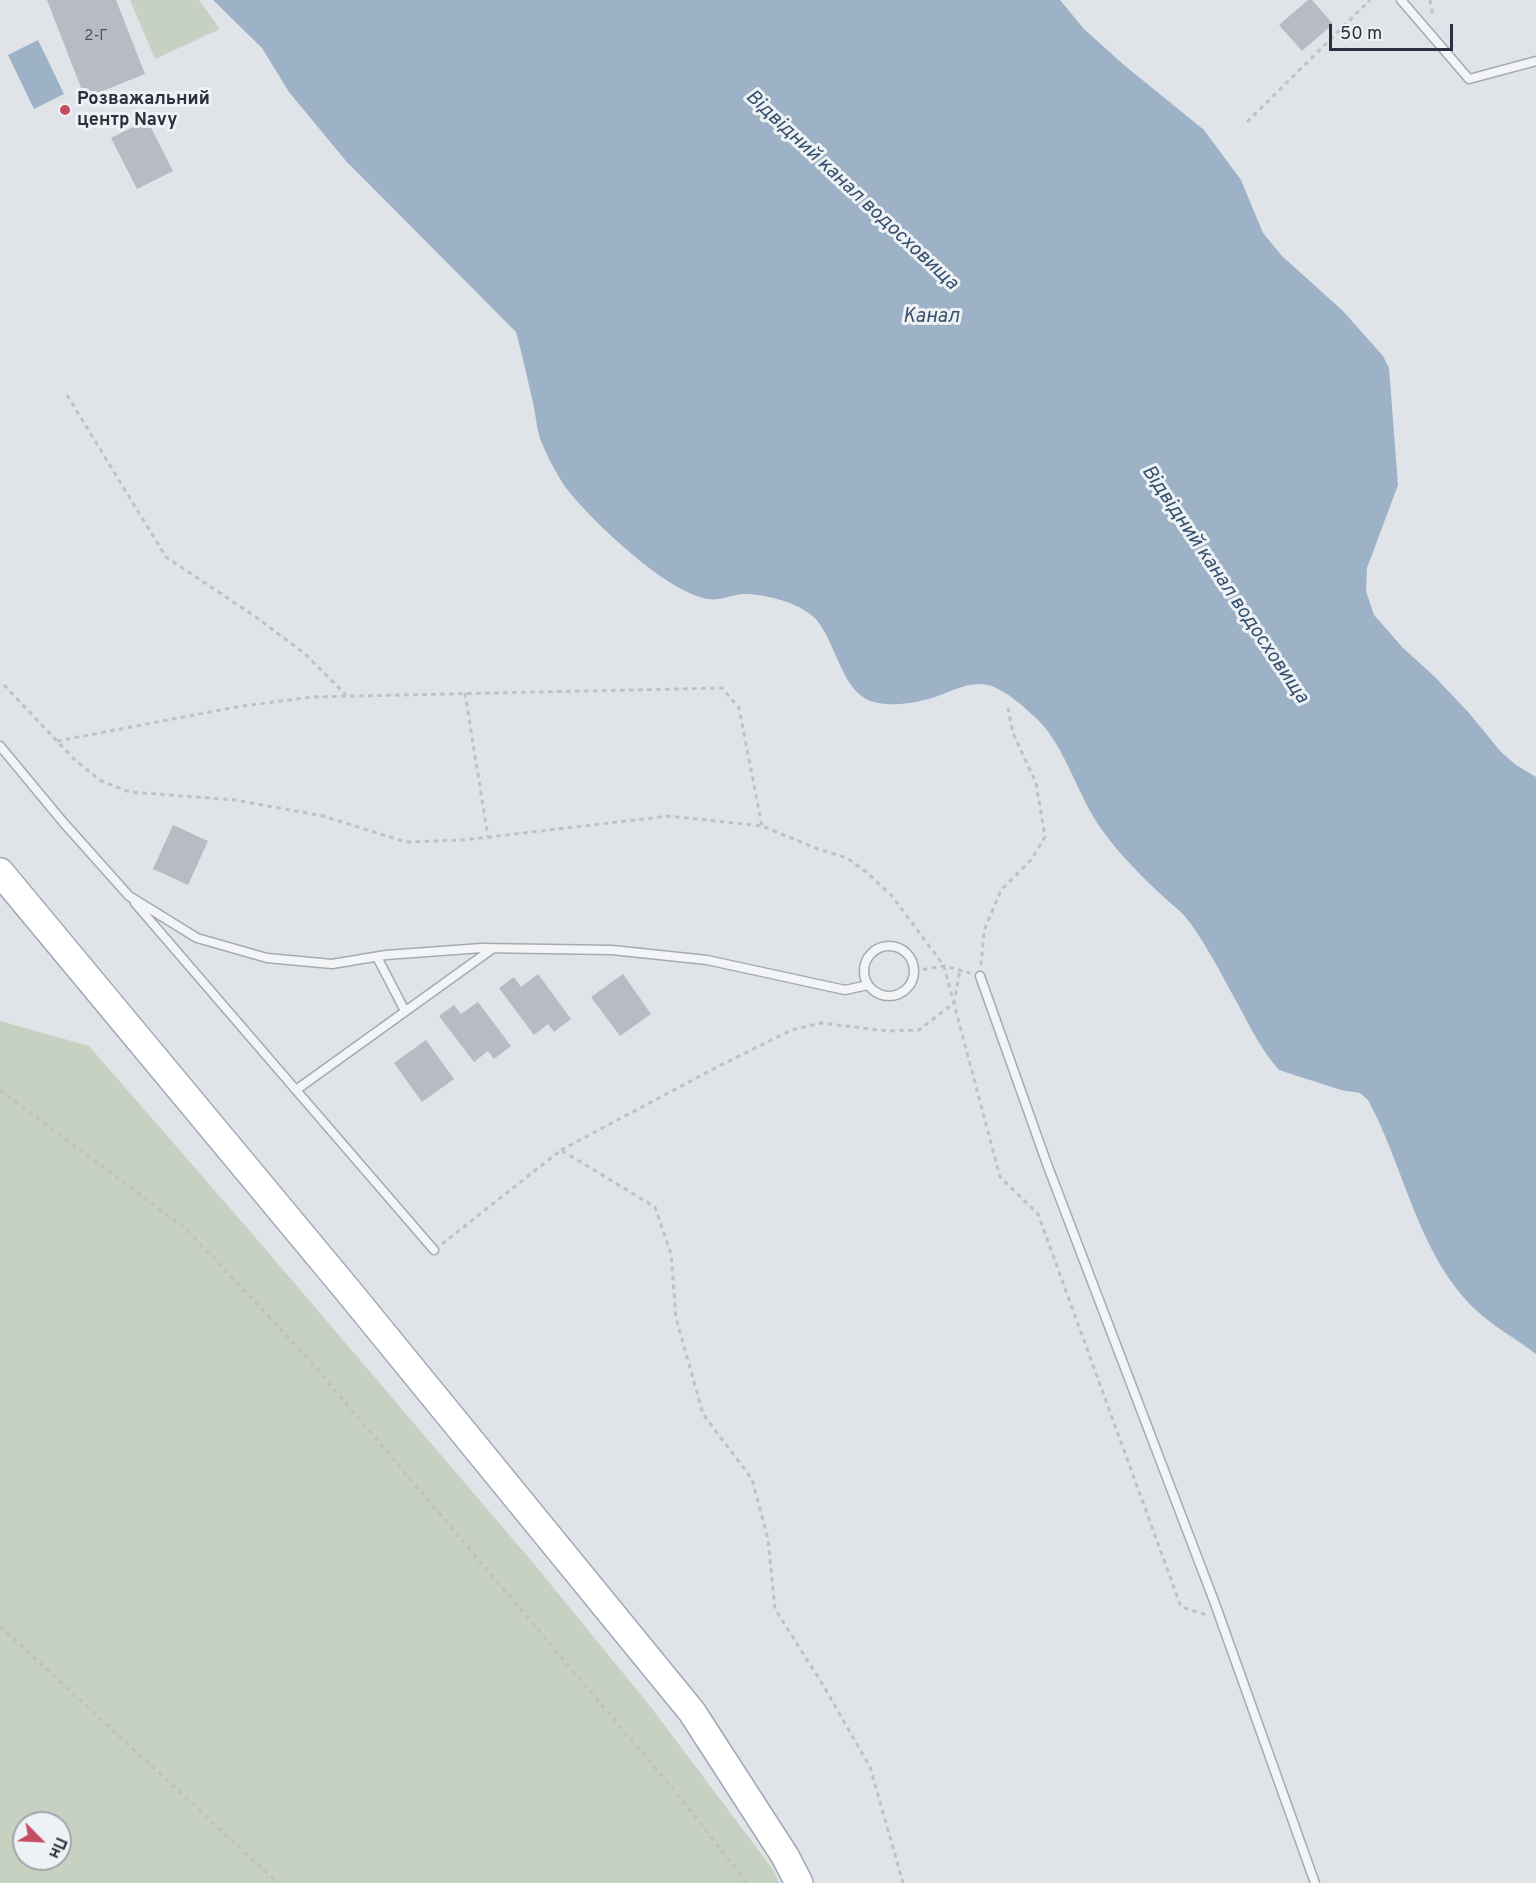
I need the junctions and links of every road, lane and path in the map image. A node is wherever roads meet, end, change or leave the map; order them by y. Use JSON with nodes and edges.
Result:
{"nodes":[{"id":1,"x":1370,"y":0,"type":"edge"},
{"id":2,"x":1401,"y":0,"type":"edge"},
{"id":3,"x":1536,"y":62,"type":"edge"},
{"id":4,"x":1246,"y":122,"type":"dead end"},
{"id":5,"x":67,"y":395,"type":"dead end"},
{"id":6,"x":4,"y":685,"type":"dead end"},
{"id":7,"x":465,"y":693,"type":"junction"},
{"id":8,"x":347,"y":696,"type":"junction"},
{"id":9,"x":1008,"y":708,"type":"dead end"},
{"id":10,"x":57,"y":741,"type":"junction"},
{"id":11,"x":0,"y":746,"type":"edge"},
{"id":12,"x":762,"y":826,"type":"junction"},
{"id":13,"x":488,"y":837,"type":"junction"},
{"id":14,"x":0,"y":872,"type":"edge"},
{"id":15,"x":129,"y":896,"type":"junction"},
{"id":16,"x":492,"y":949,"type":"junction"},
{"id":17,"x":377,"y":957,"type":"junction"},
{"id":18,"x":945,"y":966,"type":"junction"},
{"id":19,"x":960,"y":970,"type":"junction"},
{"id":20,"x":914,"y":971,"type":"junction"},
{"id":21,"x":980,"y":976,"type":"junction"},
{"id":22,"x":868,"y":985,"type":"junction"},
{"id":23,"x":954,"y":1003,"type":"junction"},
{"id":24,"x":405,"y":1011,"type":"junction"},
{"id":25,"x":296,"y":1089,"type":"junction"},
{"id":26,"x":0,"y":1090,"type":"edge"},
{"id":27,"x":561,"y":1150,"type":"junction"},
{"id":28,"x":434,"y":1250,"type":"joint"},
{"id":29,"x":1221,"y":1620,"type":"junction"},
{"id":30,"x":0,"y":1626,"type":"edge"},
{"id":31,"x":278,"y":1883,"type":"edge"},
{"id":32,"x":747,"y":1883,"type":"edge"},
{"id":33,"x":798,"y":1883,"type":"edge"},
{"id":34,"x":903,"y":1883,"type":"edge"},
{"id":35,"x":1315,"y":1883,"type":"edge"}],
"edges":[{"from":1,"to":4,"type":"path"},
{"from":2,"to":3,"type":"lane"},
{"from":5,"to":8,"type":"path"},
{"from":6,"to":10,"type":"path"},
{"from":7,"to":8,"type":"path"},
{"from":7,"to":12,"type":"path"},
{"from":7,"to":13,"type":"path"},
{"from":8,"to":10,"type":"path"},
{"from":9,"to":21,"type":"path"},
{"from":10,"to":13,"type":"path"},
{"from":11,"to":15,"type":"lane"},
{"from":12,"to":13,"type":"path"},
{"from":12,"to":18,"type":"path"},
{"from":14,"to":33,"type":"main road"},
{"from":15,"to":17,"type":"lane"},
{"from":15,"to":25,"type":"lane"},
{"from":16,"to":17,"type":"lane"},
{"from":16,"to":22,"type":"lane"},
{"from":16,"to":24,"type":"lane"},
{"from":17,"to":24,"type":"lane"},
{"from":18,"to":19,"type":"path"},
{"from":18,"to":20,"type":"path"},
{"from":18,"to":23,"type":"path"},
{"from":19,"to":21,"type":"path"},
{"from":19,"to":23,"type":"path"},
{"from":20,"to":22,"type":"lane"},
{"from":20,"to":22,"type":"lane"},
{"from":21,"to":29,"type":"lane"},
{"from":23,"to":27,"type":"path"},
{"from":23,"to":29,"type":"path"},
{"from":24,"to":25,"type":"lane"},
{"from":25,"to":28,"type":"lane"},
{"from":26,"to":32,"type":"path"},
{"from":27,"to":28,"type":"path"},
{"from":27,"to":34,"type":"path"},
{"from":29,"to":35,"type":"lane"},
{"from":30,"to":31,"type":"path"}]}
